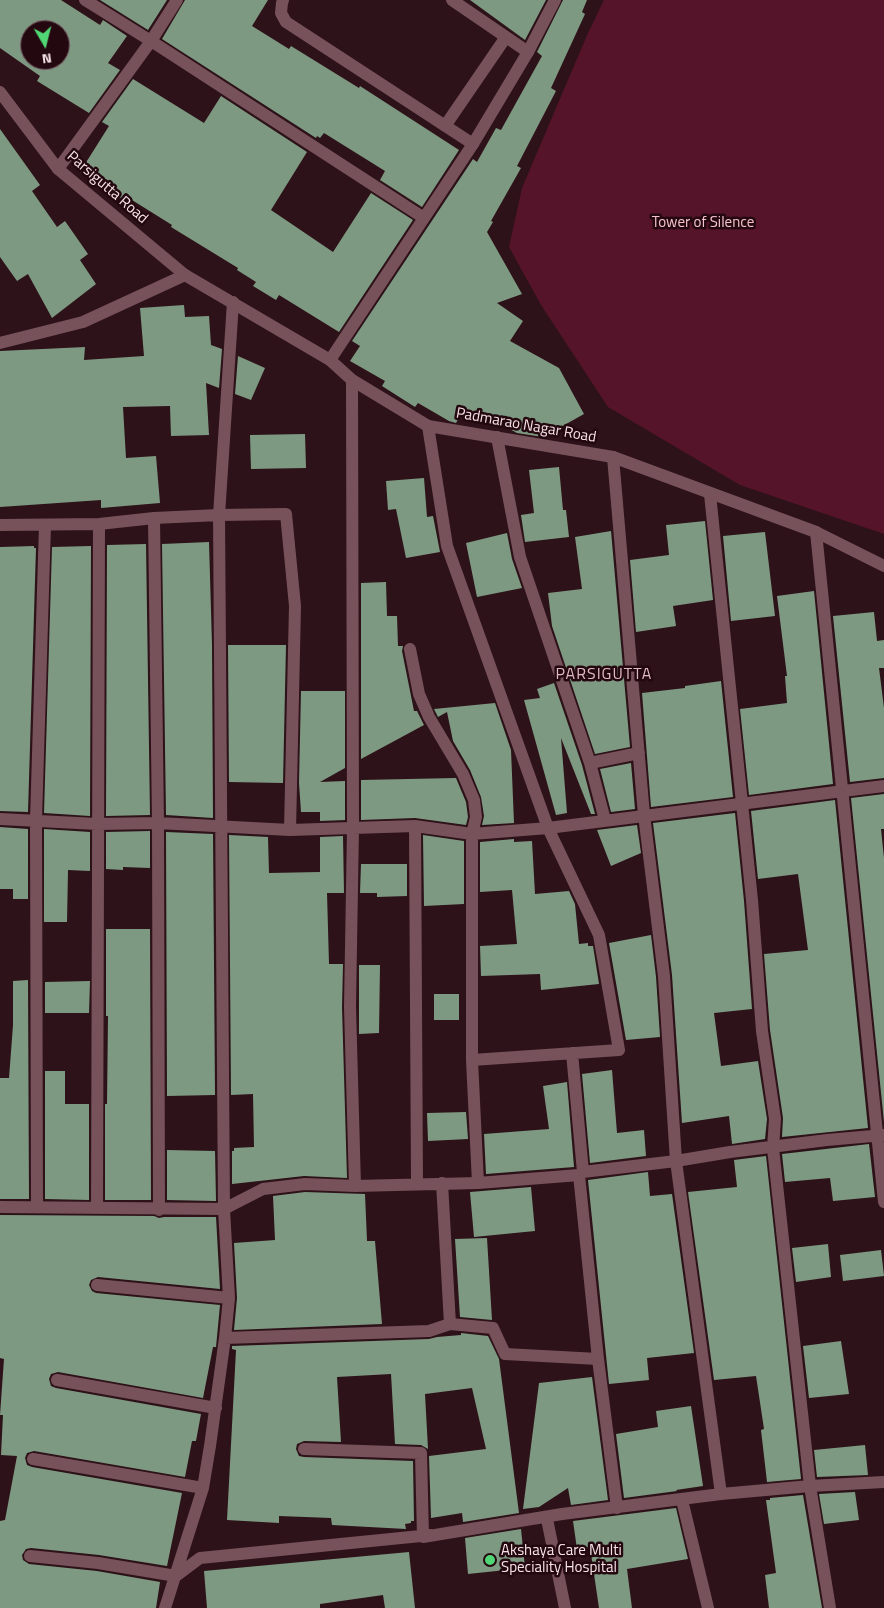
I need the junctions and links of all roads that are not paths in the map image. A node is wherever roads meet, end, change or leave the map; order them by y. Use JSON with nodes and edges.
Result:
{"nodes":[{"id":1,"x":85,"y":0,"type":"edge"},
{"id":2,"x":177,"y":0,"type":"edge"},
{"id":3,"x":283,"y":0,"type":"edge"},
{"id":4,"x":452,"y":0,"type":"edge"},
{"id":5,"x":555,"y":0,"type":"edge"},
{"id":6,"x":506,"y":36,"type":"junction"},
{"id":7,"x":151,"y":41,"type":"junction"},
{"id":8,"x":528,"y":52,"type":"junction"},
{"id":9,"x":0,"y":92,"type":"edge"},
{"id":10,"x":446,"y":126,"type":"junction"},
{"id":11,"x":473,"y":144,"type":"junction"},
{"id":12,"x":58,"y":169,"type":"junction"},
{"id":13,"x":424,"y":218,"type":"junction"},
{"id":14,"x":186,"y":275,"type":"junction"},
{"id":15,"x":233,"y":302,"type":"junction"},
{"id":16,"x":0,"y":342,"type":"edge"},
{"id":17,"x":330,"y":360,"type":"junction"},
{"id":18,"x":352,"y":380,"type":"junction"},
{"id":19,"x":428,"y":426,"type":"junction"},
{"id":20,"x":497,"y":437,"type":"junction"},
{"id":21,"x":613,"y":457,"type":"junction"},
{"id":22,"x":710,"y":494,"type":"junction"},
{"id":23,"x":219,"y":515,"type":"junction"},
{"id":24,"x":154,"y":518,"type":"junction"},
{"id":25,"x":99,"y":524,"type":"junction"},
{"id":26,"x":0,"y":525,"type":"edge"},
{"id":27,"x":45,"y":525,"type":"junction"},
{"id":28,"x":816,"y":532,"type":"junction"},
{"id":29,"x":884,"y":566,"type":"edge"},
{"id":30,"x":410,"y":649,"type":"dead end"},
{"id":31,"x":639,"y":753,"type":"junction"},
{"id":32,"x":590,"y":763,"type":"junction"},
{"id":33,"x":884,"y":786,"type":"edge"},
{"id":34,"x":843,"y":790,"type":"junction"},
{"id":35,"x":742,"y":804,"type":"junction"},
{"id":36,"x":644,"y":815,"type":"junction"},
{"id":37,"x":0,"y":819,"type":"edge"},
{"id":38,"x":36,"y":820,"type":"junction"},
{"id":39,"x":605,"y":820,"type":"junction"},
{"id":40,"x":158,"y":822,"type":"junction"},
{"id":41,"x":98,"y":824,"type":"junction"},
{"id":42,"x":220,"y":826,"type":"junction"},
{"id":43,"x":415,"y":826,"type":"junction"},
{"id":44,"x":352,"y":828,"type":"junction"},
{"id":45,"x":548,"y":828,"type":"junction"},
{"id":46,"x":290,"y":830,"type":"junction"},
{"id":47,"x":472,"y":834,"type":"junction"},
{"id":48,"x":572,"y":1053,"type":"junction"},
{"id":49,"x":472,"y":1060,"type":"junction"},
{"id":50,"x":880,"y":1135,"type":"edge"},
{"id":51,"x":773,"y":1148,"type":"junction"},
{"id":52,"x":676,"y":1161,"type":"junction"},
{"id":53,"x":581,"y":1173,"type":"junction"},
{"id":54,"x":478,"y":1183,"type":"junction"},
{"id":55,"x":417,"y":1184,"type":"junction"},
{"id":56,"x":442,"y":1184,"type":"junction"},
{"id":57,"x":354,"y":1186,"type":"junction"},
{"id":58,"x":884,"y":1202,"type":"edge"},
{"id":59,"x":0,"y":1206,"type":"edge"},
{"id":60,"x":37,"y":1207,"type":"junction"},
{"id":61,"x":97,"y":1208,"type":"junction"},
{"id":62,"x":224,"y":1209,"type":"junction"},
{"id":63,"x":159,"y":1210,"type":"junction"},
{"id":64,"x":97,"y":1285,"type":"dead end"},
{"id":65,"x":229,"y":1298,"type":"junction"},
{"id":66,"x":450,"y":1324,"type":"junction"},
{"id":67,"x":225,"y":1338,"type":"junction"},
{"id":68,"x":598,"y":1359,"type":"junction"},
{"id":69,"x":57,"y":1380,"type":"dead end"},
{"id":70,"x":216,"y":1408,"type":"junction"},
{"id":71,"x":304,"y":1448,"type":"dead end"},
{"id":72,"x":32,"y":1459,"type":"dead end"},
{"id":73,"x":884,"y":1482,"type":"edge"},
{"id":74,"x":810,"y":1486,"type":"junction"},
{"id":75,"x":202,"y":1488,"type":"junction"},
{"id":76,"x":721,"y":1494,"type":"junction"},
{"id":77,"x":682,"y":1500,"type":"junction"},
{"id":78,"x":617,"y":1508,"type":"junction"},
{"id":79,"x":562,"y":1514,"type":"junction"},
{"id":80,"x":548,"y":1519,"type":"junction"},
{"id":81,"x":423,"y":1537,"type":"junction"},
{"id":82,"x":30,"y":1556,"type":"dead end"},
{"id":83,"x":176,"y":1576,"type":"junction"},
{"id":84,"x":165,"y":1608,"type":"edge"},
{"id":85,"x":564,"y":1608,"type":"edge"},
{"id":86,"x":708,"y":1608,"type":"edge"},
{"id":87,"x":830,"y":1608,"type":"edge"}],
"edges":[{"from":1,"to":7,"type":"street"},
{"from":2,"to":7,"type":"street"},
{"from":3,"to":10,"type":"street"},
{"from":4,"to":6,"type":"street"},
{"from":5,"to":8,"type":"street"},
{"from":6,"to":8,"type":"street"},
{"from":6,"to":10,"type":"street"},
{"from":7,"to":12,"type":"street"},
{"from":7,"to":13,"type":"street"},
{"from":8,"to":11,"type":"street"},
{"from":9,"to":12,"type":"street","name":"Parsigutta Road"},
{"from":10,"to":11,"type":"street"},
{"from":11,"to":13,"type":"street"},
{"from":12,"to":14,"type":"street","name":"Parsigutta Road"},
{"from":13,"to":17,"type":"street"},
{"from":14,"to":15,"type":"street","name":"Padmarao Nagar Road"},
{"from":14,"to":16,"type":"street"},
{"from":15,"to":17,"type":"street","name":"Padmarao Nagar Road"},
{"from":15,"to":23,"type":"street"},
{"from":17,"to":18,"type":"street","name":"Padmarao Nagar Road"},
{"from":18,"to":19,"type":"street","name":"Padmarao Nagar Road"},
{"from":18,"to":44,"type":"street"},
{"from":19,"to":20,"type":"street","name":"Padmarao Nagar Road"},
{"from":19,"to":45,"type":"street"},
{"from":20,"to":21,"type":"street","name":"Padmarao Nagar Road"},
{"from":20,"to":32,"type":"street"},
{"from":21,"to":22,"type":"street","name":"Padmarao Nagar Road"},
{"from":21,"to":31,"type":"street"},
{"from":22,"to":28,"type":"street","name":"Padmarao Nagar Road"},
{"from":22,"to":35,"type":"street"},
{"from":23,"to":24,"type":"street"},
{"from":23,"to":42,"type":"street"},
{"from":23,"to":46,"type":"street"},
{"from":24,"to":25,"type":"street"},
{"from":24,"to":40,"type":"street"},
{"from":25,"to":27,"type":"street"},
{"from":25,"to":41,"type":"street"},
{"from":26,"to":27,"type":"street"},
{"from":27,"to":38,"type":"street"},
{"from":28,"to":29,"type":"street","name":"Padmarao Nagar Road"},
{"from":28,"to":34,"type":"street"},
{"from":30,"to":47,"type":"street"},
{"from":31,"to":32,"type":"street"},
{"from":31,"to":36,"type":"street"},
{"from":32,"to":39,"type":"street"},
{"from":33,"to":34,"type":"street"},
{"from":34,"to":35,"type":"street"},
{"from":34,"to":50,"type":"street"},
{"from":35,"to":36,"type":"street"},
{"from":35,"to":51,"type":"street"},
{"from":36,"to":39,"type":"street"},
{"from":36,"to":52,"type":"street"},
{"from":37,"to":38,"type":"street"},
{"from":38,"to":41,"type":"street"},
{"from":38,"to":60,"type":"street"},
{"from":39,"to":45,"type":"street"},
{"from":40,"to":41,"type":"street"},
{"from":40,"to":42,"type":"street"},
{"from":40,"to":63,"type":"street"},
{"from":41,"to":61,"type":"street"},
{"from":42,"to":46,"type":"street"},
{"from":42,"to":62,"type":"street"},
{"from":43,"to":44,"type":"street"},
{"from":43,"to":47,"type":"street"},
{"from":43,"to":55,"type":"street"},
{"from":44,"to":46,"type":"street"},
{"from":44,"to":57,"type":"street"},
{"from":45,"to":47,"type":"street"},
{"from":45,"to":48,"type":"street"},
{"from":47,"to":49,"type":"street"},
{"from":48,"to":49,"type":"street"},
{"from":48,"to":53,"type":"street"},
{"from":49,"to":54,"type":"street"},
{"from":50,"to":51,"type":"street"},
{"from":50,"to":58,"type":"street"},
{"from":51,"to":52,"type":"street"},
{"from":51,"to":74,"type":"street"},
{"from":52,"to":53,"type":"street"},
{"from":52,"to":76,"type":"street"},
{"from":53,"to":54,"type":"street"},
{"from":53,"to":68,"type":"street"},
{"from":54,"to":56,"type":"street"},
{"from":55,"to":56,"type":"street"},
{"from":55,"to":57,"type":"street"},
{"from":56,"to":66,"type":"street"},
{"from":57,"to":62,"type":"street"},
{"from":59,"to":60,"type":"street"},
{"from":60,"to":61,"type":"street"},
{"from":61,"to":63,"type":"street"},
{"from":62,"to":63,"type":"street"},
{"from":62,"to":65,"type":"street"},
{"from":64,"to":65,"type":"street"},
{"from":65,"to":67,"type":"street"},
{"from":66,"to":67,"type":"street"},
{"from":66,"to":68,"type":"street"},
{"from":67,"to":70,"type":"street"},
{"from":68,"to":78,"type":"street"},
{"from":69,"to":70,"type":"street"},
{"from":70,"to":75,"type":"street"},
{"from":71,"to":81,"type":"street"},
{"from":72,"to":75,"type":"street"},
{"from":73,"to":74,"type":"street"},
{"from":74,"to":76,"type":"street"},
{"from":74,"to":87,"type":"street"},
{"from":75,"to":83,"type":"street"},
{"from":76,"to":77,"type":"street"},
{"from":77,"to":78,"type":"street"},
{"from":77,"to":86,"type":"street"},
{"from":78,"to":79,"type":"street"},
{"from":79,"to":80,"type":"street"},
{"from":79,"to":81,"type":"street"},
{"from":80,"to":81,"type":"street"},
{"from":80,"to":85,"type":"street"},
{"from":81,"to":83,"type":"street"},
{"from":82,"to":83,"type":"street"},
{"from":83,"to":84,"type":"street"}]}
